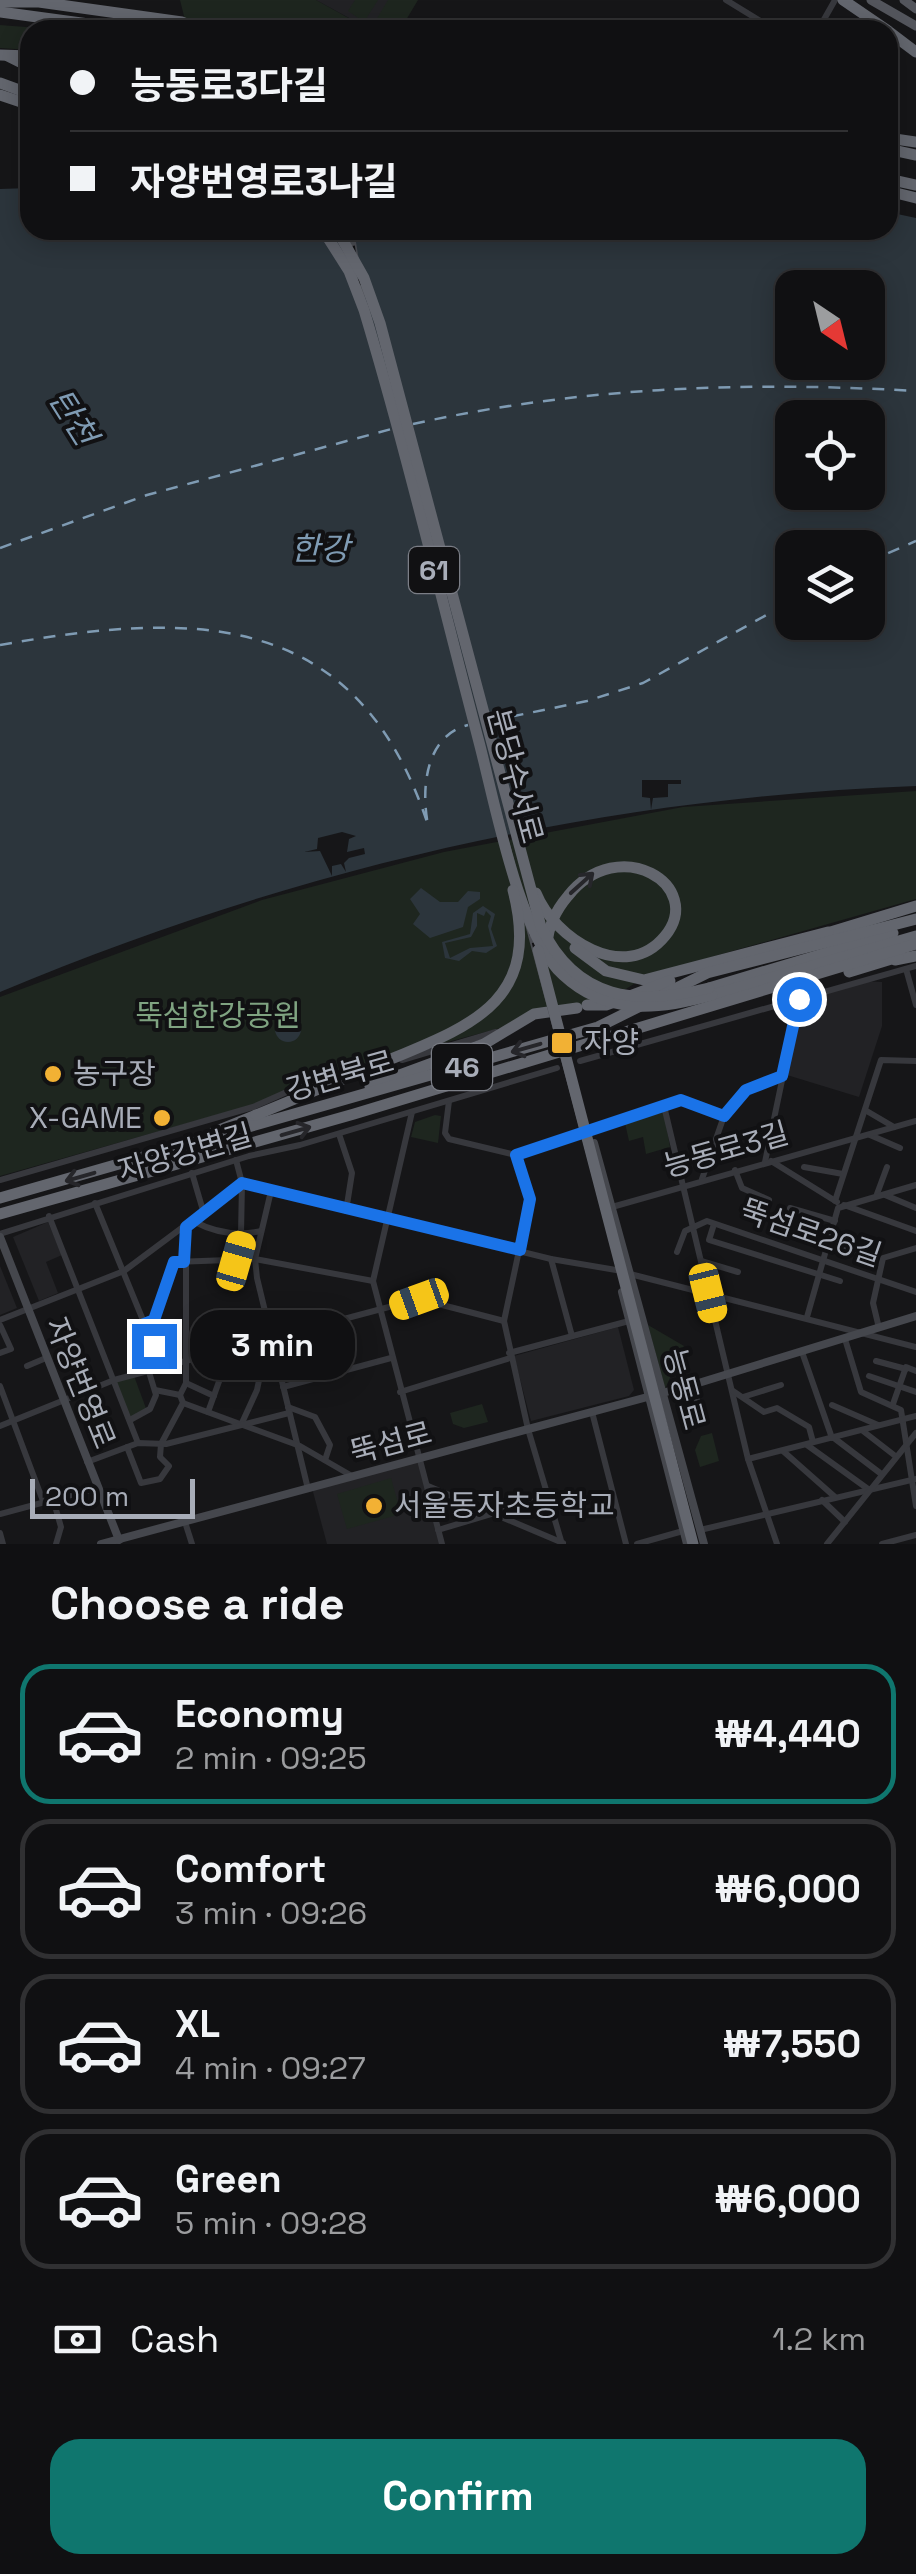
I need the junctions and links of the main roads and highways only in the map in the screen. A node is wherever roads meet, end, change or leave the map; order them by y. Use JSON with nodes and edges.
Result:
{"nodes":[{"id":1,"x":839,"y":0,"type":"edge"},
{"id":2,"x":871,"y":0,"type":"edge"},
{"id":3,"x":904,"y":0,"type":"edge"},
{"id":4,"x":0,"y":3,"type":"edge"},
{"id":5,"x":916,"y":9,"type":"edge"},
{"id":6,"x":0,"y":12,"type":"edge"},
{"id":7,"x":28,"y":16,"type":"junction"},
{"id":8,"x":58,"y":20,"type":"edge"},
{"id":9,"x":137,"y":20,"type":"edge"},
{"id":10,"x":168,"y":20,"type":"edge"},
{"id":11,"x":871,"y":20,"type":"edge"},
{"id":12,"x":913,"y":25,"type":"edge"},
{"id":13,"x":329,"y":240,"type":"edge"},
{"id":14,"x":343,"y":240,"type":"edge"},
{"id":15,"x":511,"y":842,"type":"junction"},
{"id":16,"x":916,"y":908,"type":"edge"},
{"id":17,"x":529,"y":917,"type":"junction"},
{"id":18,"x":916,"y":922,"type":"edge"},
{"id":19,"x":559,"y":930,"type":"junction"},
{"id":20,"x":828,"y":932,"type":"junction"},
{"id":21,"x":916,"y":936,"type":"edge"},
{"id":22,"x":916,"y":951,"type":"edge"},
{"id":23,"x":763,"y":958,"type":"junction"},
{"id":24,"x":722,"y":968,"type":"junction"},
{"id":25,"x":782,"y":987,"type":"junction"},
{"id":26,"x":711,"y":992,"type":"junction"},
{"id":27,"x":335,"y":1104,"type":"junction"},
{"id":28,"x":581,"y":1111,"type":"dead end"},
{"id":29,"x":586,"y":1131,"type":"junction"},
{"id":30,"x":166,"y":1152,"type":"junction"},
{"id":31,"x":0,"y":1198,"type":"edge"},
{"id":32,"x":0,"y":1214,"type":"edge"},
{"id":33,"x":0,"y":1236,"type":"edge"},
{"id":34,"x":916,"y":1316,"type":"edge"},
{"id":35,"x":662,"y":1394,"type":"junction"},
{"id":36,"x":649,"y":1397,"type":"junction"},
{"id":37,"x":120,"y":1542,"type":"edge"},
{"id":38,"x":101,"y":1544,"type":"edge"},
{"id":39,"x":695,"y":1544,"type":"edge"}],
"edges":[{"from":1,"to":11,"type":"highway"},
{"from":2,"to":12,"type":"main road"},
{"from":3,"to":5,"type":"main road"},
{"from":4,"to":7,"type":"highway"},
{"from":4,"to":9,"type":"highway"},
{"from":4,"to":10,"type":"highway"},
{"from":6,"to":7,"type":"highway"},
{"from":7,"to":8,"type":"highway"},
{"from":13,"to":15,"type":"highway","name":"분당수서로","number":"61","bridge":true},
{"from":14,"to":15,"type":"highway","name":"분당수서로","number":"61","bridge":true},
{"from":15,"to":17,"type":"highway","name":"분당수서로","number":"61","bridge":true},
{"from":15,"to":19,"type":"highway","bridge":true},
{"from":15,"to":26,"type":"highway","name":"분당수서로","number":"61","bridge":true},
{"from":15,"to":30,"type":"highway","bridge":true},
{"from":16,"to":20,"type":"highway"},
{"from":17,"to":26,"type":"highway","name":"분당수서로","number":"61","bridge":true},
{"from":17,"to":39,"type":"highway","bridge":true},
{"from":18,"to":23,"type":"highway","name":"강변북로","number":"46"},
{"from":18,"to":26,"type":"highway","name":"분당수서로","number":"61"},
{"from":19,"to":20,"type":"highway"},
{"from":39,"to":19,"type":"highway","one_way":true,"bridge":true},
{"from":20,"to":23,"type":"highway"},
{"from":21,"to":26,"type":"highway","name":"분당수서로","number":"61"},
{"from":22,"to":25,"type":"highway","name":"강변북로"},
{"from":22,"to":25,"type":"highway"},
{"from":23,"to":24,"type":"highway","name":"강변북로","number":"46"},
{"from":24,"to":27,"type":"highway","name":"강변북로","number":"46","one_way":true},
{"from":24,"to":27,"type":"highway"},
{"from":32,"to":25,"type":"highway","name":"강변북로","one_way":true},
{"from":27,"to":30,"type":"highway","name":"강변북로","number":"46"},
{"from":28,"to":29,"type":"main road"},
{"from":29,"to":35,"type":"main road","name":"능동로"},
{"from":29,"to":36,"type":"main road","name":"능동로"},
{"from":30,"to":31,"type":"highway","name":"강변북로","number":"46","one_way":true},
{"from":33,"to":37,"type":"main road","name":"자양번영로"},
{"from":34,"to":35,"type":"main road","name":"뚝섬로"},
{"from":35,"to":36,"type":"main road","name":"뚝섬로"},
{"from":35,"to":39,"type":"main road","name":"능동로"},
{"from":36,"to":37,"type":"main road","name":"뚝섬로"},
{"from":36,"to":39,"type":"main road","name":"능동로"},
{"from":37,"to":38,"type":"main road","name":"뚝섬로"}]}
